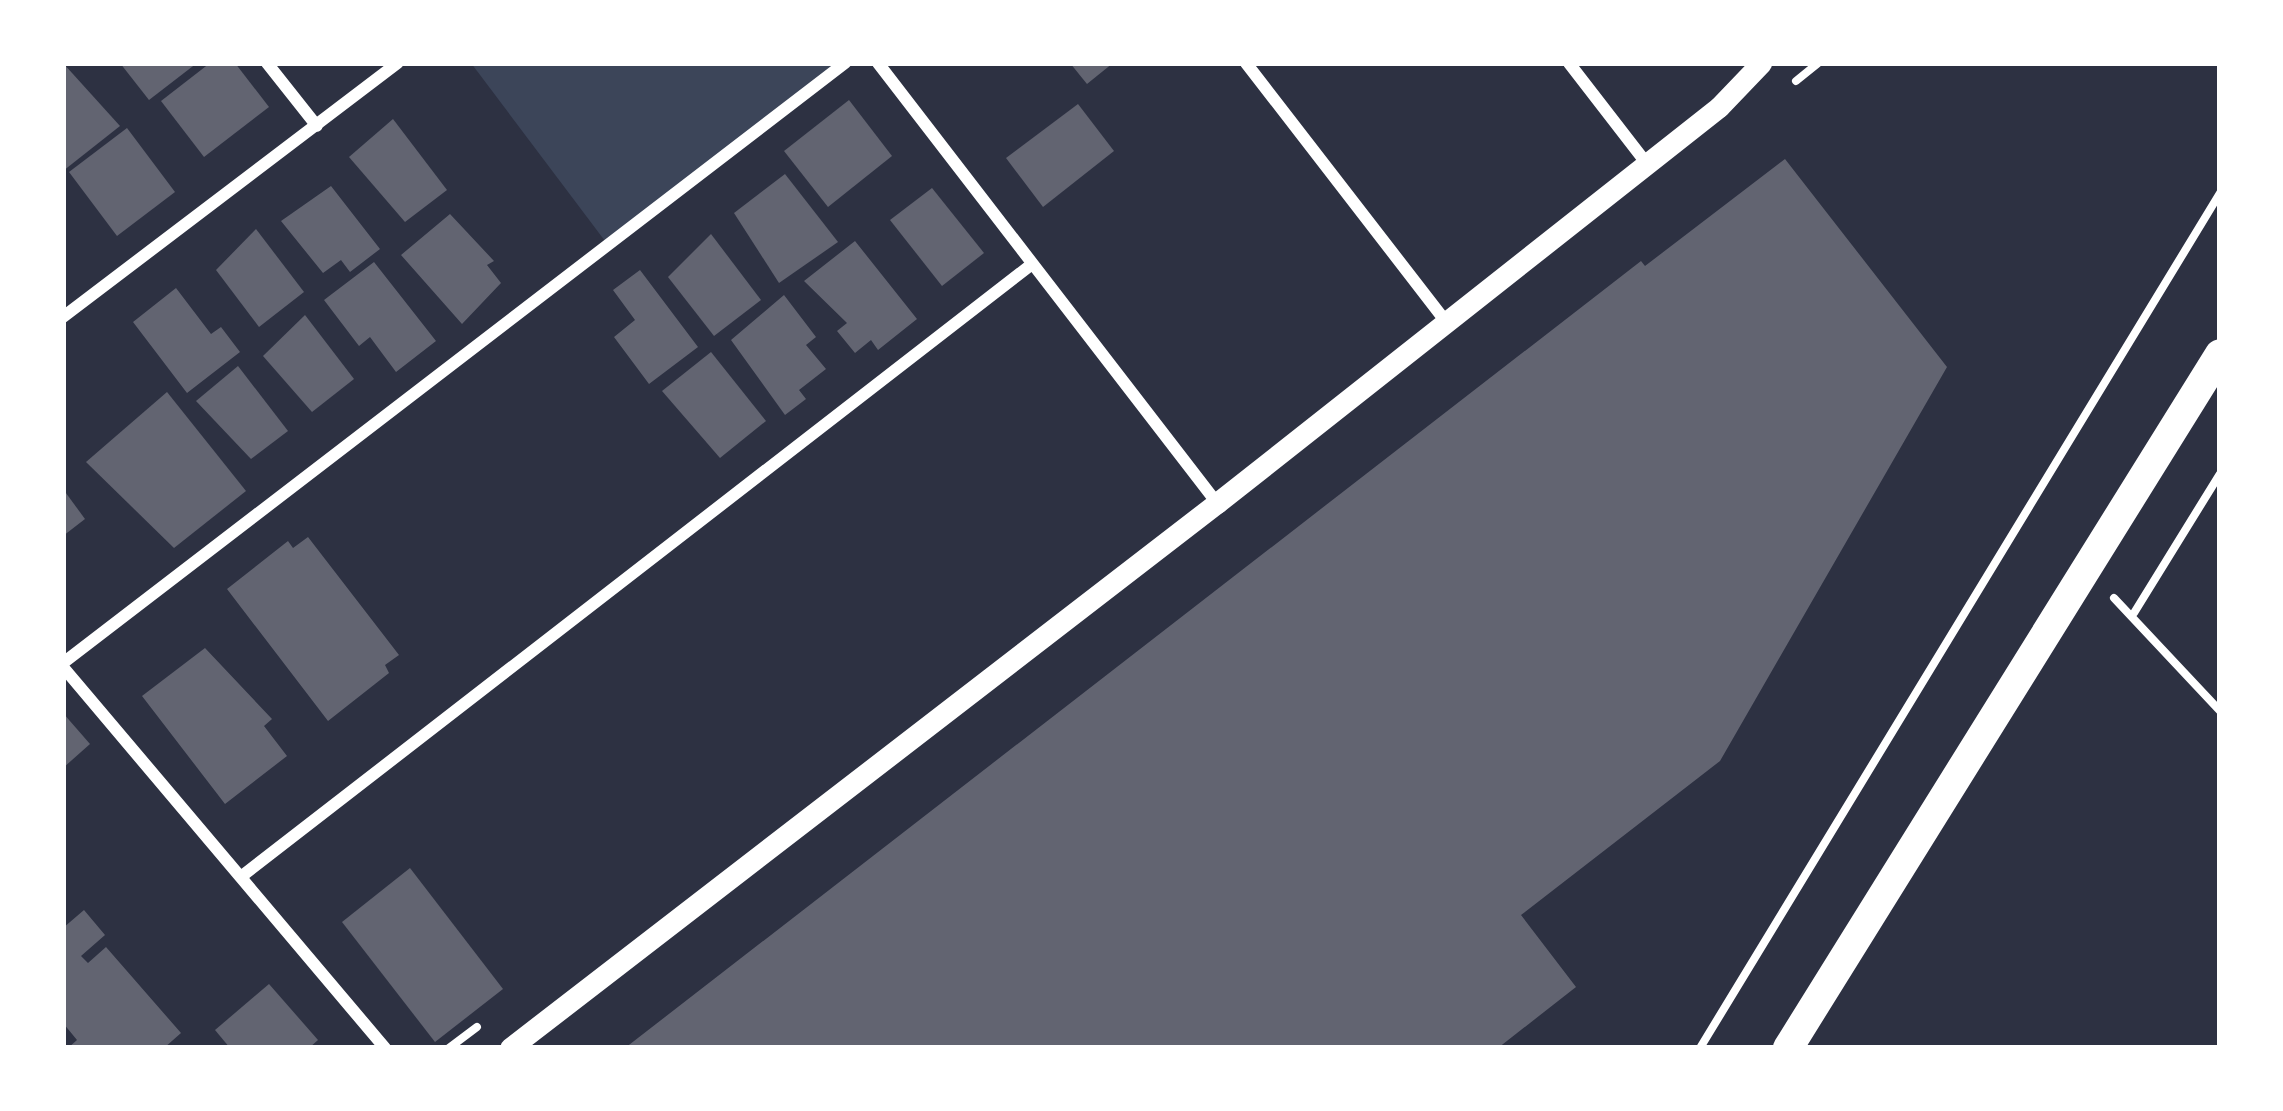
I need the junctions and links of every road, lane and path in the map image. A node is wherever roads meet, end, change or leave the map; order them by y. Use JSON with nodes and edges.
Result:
{"nodes":[{"id":1,"x":267,"y":63,"type":"edge"},
{"id":2,"x":398,"y":63,"type":"edge"},
{"id":3,"x":845,"y":63,"type":"edge"},
{"id":4,"x":878,"y":63,"type":"edge"},
{"id":5,"x":1246,"y":63,"type":"edge"},
{"id":6,"x":1569,"y":63,"type":"edge"},
{"id":7,"x":1761,"y":63,"type":"edge"},
{"id":8,"x":317,"y":126,"type":"junction"},
{"id":9,"x":1647,"y":164,"type":"junction"},
{"id":10,"x":2220,"y":194,"type":"edge"},
{"id":11,"x":1033,"y":265,"type":"junction"},
{"id":12,"x":63,"y":317,"type":"edge"},
{"id":13,"x":1446,"y":322,"type":"junction"},
{"id":14,"x":2220,"y":354,"type":"edge"},
{"id":15,"x":2220,"y":474,"type":"edge"},
{"id":16,"x":1216,"y":503,"type":"junction"},
{"id":17,"x":2084,"y":575,"type":"junction"},
{"id":18,"x":2134,"y":613,"type":"junction"},
{"id":19,"x":63,"y":665,"type":"edge"},
{"id":20,"x":2220,"y":712,"type":"edge"},
{"id":21,"x":242,"y":876,"type":"junction"},
{"id":22,"x":385,"y":1048,"type":"edge"},
{"id":23,"x":510,"y":1048,"type":"edge"},
{"id":24,"x":1700,"y":1048,"type":"edge"},
{"id":25,"x":1787,"y":1048,"type":"edge"}],
"edges":[{"from":1,"to":8,"type":"street"},
{"from":2,"to":8,"type":"street"},
{"from":3,"to":19,"type":"street"},
{"from":4,"to":11,"type":"street"},
{"from":5,"to":13,"type":"street"},
{"from":6,"to":9,"type":"street"},
{"from":7,"to":9,"type":"street"},
{"from":8,"to":12,"type":"street"},
{"from":9,"to":13,"type":"street"},
{"from":10,"to":24,"type":"path"},
{"from":11,"to":16,"type":"street"},
{"from":11,"to":21,"type":"street"},
{"from":13,"to":16,"type":"street"},
{"from":14,"to":17,"type":"main road"},
{"from":15,"to":18,"type":"path"},
{"from":16,"to":23,"type":"street"},
{"from":17,"to":18,"type":"path"},
{"from":17,"to":25,"type":"main road"},
{"from":18,"to":20,"type":"path"},
{"from":19,"to":21,"type":"street"},
{"from":21,"to":22,"type":"street"}]}
